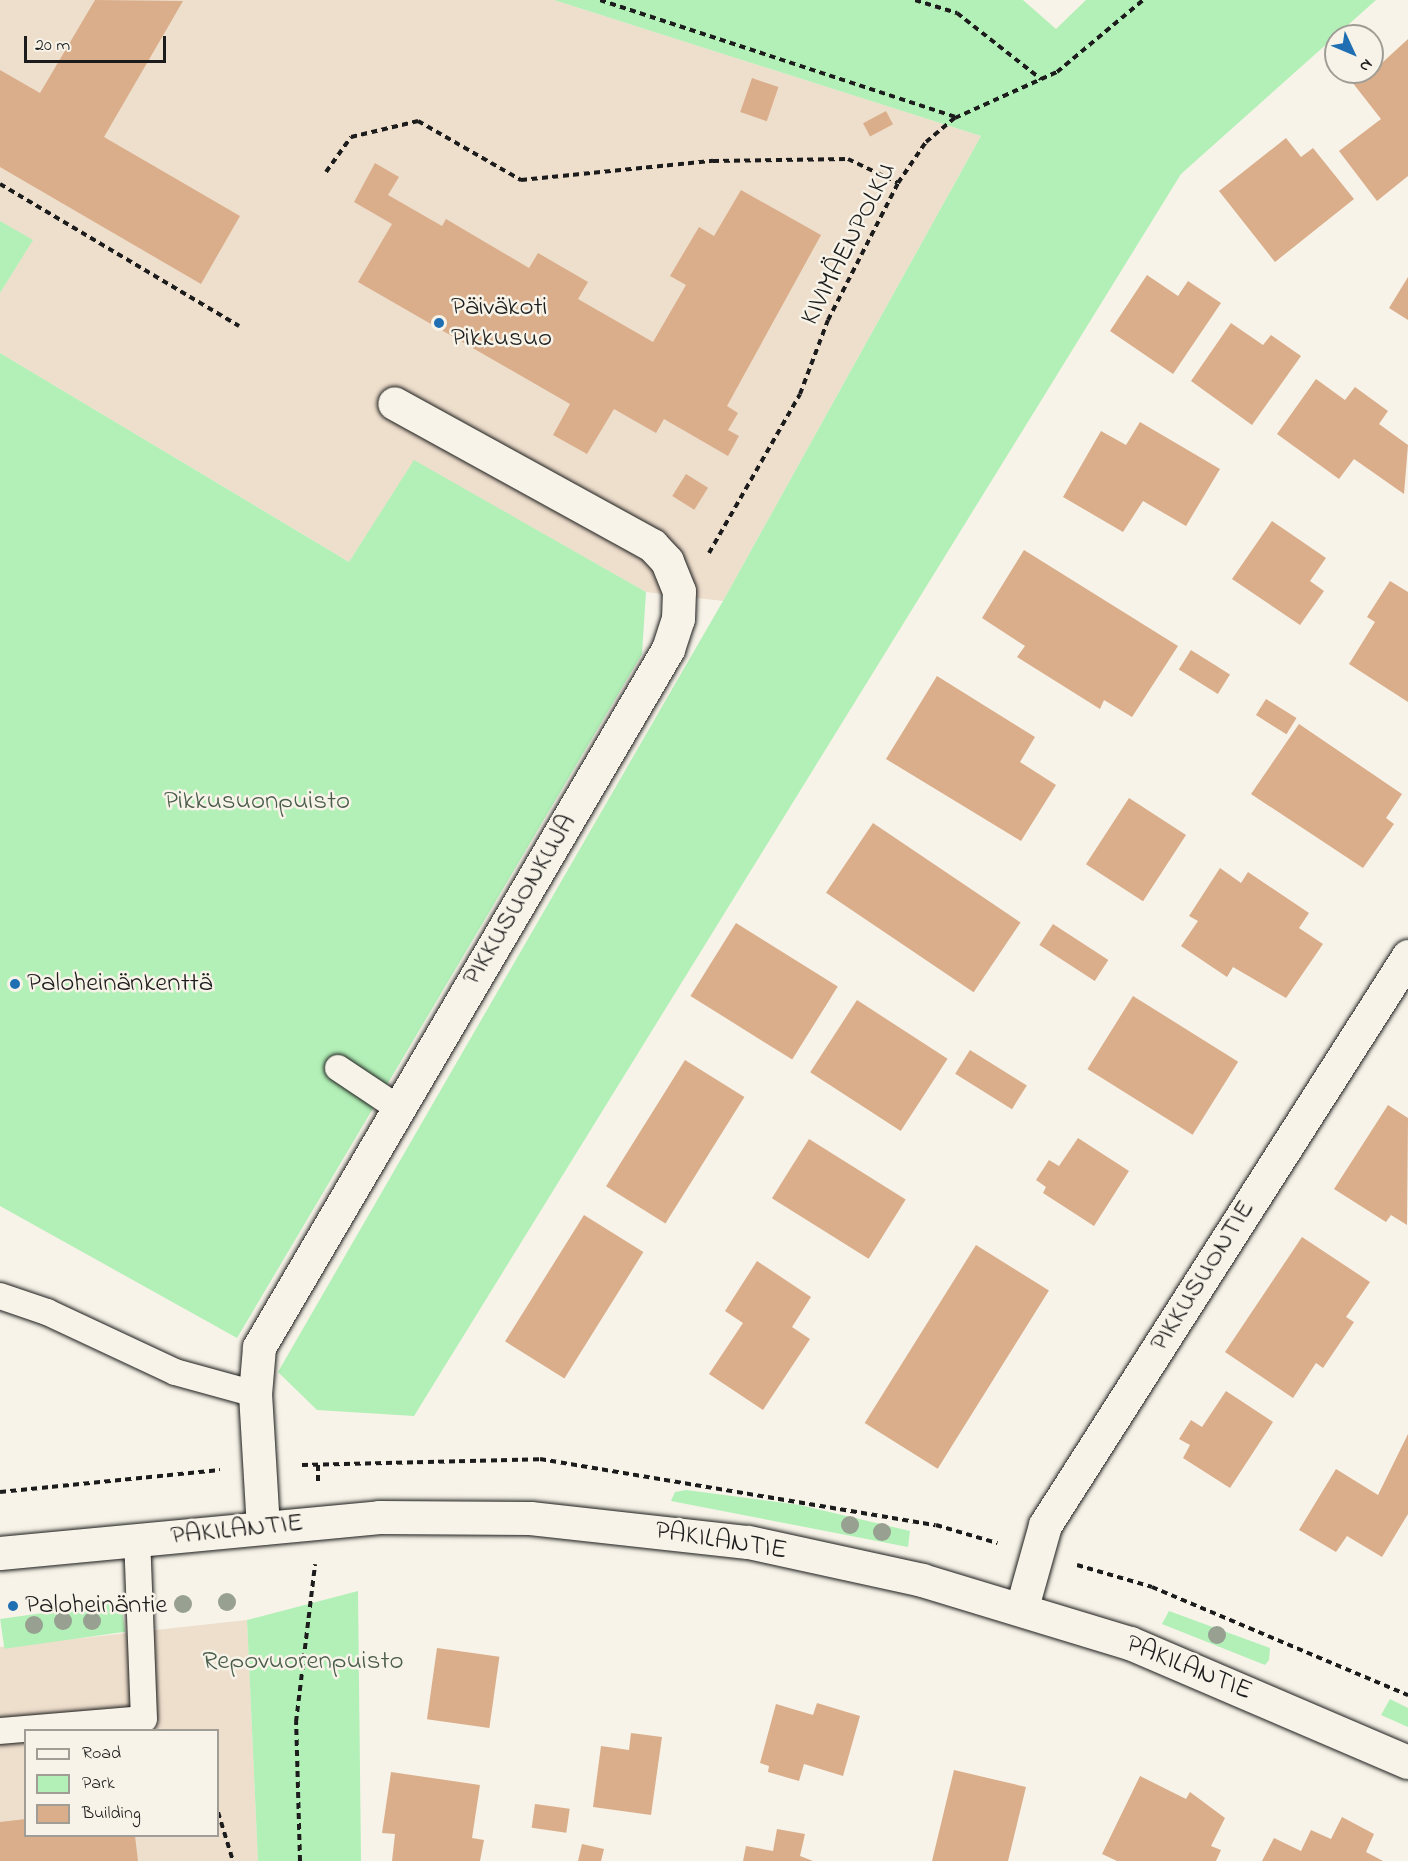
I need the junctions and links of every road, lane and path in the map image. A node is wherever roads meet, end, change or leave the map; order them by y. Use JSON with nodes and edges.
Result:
{"nodes":[{"id":1,"x":600,"y":0,"type":"edge"},
{"id":2,"x":915,"y":0,"type":"edge"},
{"id":3,"x":1143,"y":0,"type":"edge"},
{"id":4,"x":1041,"y":80,"type":"junction"},
{"id":5,"x":956,"y":118,"type":"junction"},
{"id":6,"x":326,"y":172,"type":"dead end"},
{"id":7,"x":898,"y":183,"type":"junction"},
{"id":8,"x":0,"y":184,"type":"edge"},
{"id":9,"x":239,"y":326,"type":"dead end"},
{"id":10,"x":394,"y":403,"type":"dead end"},
{"id":11,"x":679,"y":591,"type":"junction"},
{"id":12,"x":1408,"y":956,"type":"edge"},
{"id":13,"x":338,"y":1068,"type":"dead end"},
{"id":14,"x":398,"y":1108,"type":"junction"},
{"id":15,"x":0,"y":1296,"type":"edge"},
{"id":16,"x":255,"y":1394,"type":"junction"},
{"id":17,"x":318,"y":1465,"type":"dead end"},
{"id":18,"x":262,"y":1466,"type":"junction"},
{"id":19,"x":0,"y":1492,"type":"edge"},
{"id":20,"x":319,"y":1522,"type":"junction"},
{"id":21,"x":263,"y":1528,"type":"junction"},
{"id":22,"x":137,"y":1540,"type":"junction"},
{"id":23,"x":0,"y":1553,"type":"edge"},
{"id":24,"x":1022,"y":1607,"type":"junction"},
{"id":25,"x":0,"y":1731,"type":"edge"},
{"id":26,"x":1408,"y":1762,"type":"edge"},
{"id":27,"x":219,"y":1815,"type":"edge"},
{"id":28,"x":233,"y":1861,"type":"edge"},
{"id":29,"x":300,"y":1861,"type":"edge"}],
"edges":[{"from":1,"to":5,"type":"path"},
{"from":2,"to":4,"type":"path"},
{"from":3,"to":4,"type":"path","name":"KIVIMÄENPOLKU"},
{"from":4,"to":5,"type":"path","name":"KIVIMÄENPOLKU"},
{"from":5,"to":7,"type":"path","name":"KIVIMÄENPOLKU"},
{"from":6,"to":7,"type":"path"},
{"from":7,"to":11,"type":"path","name":"KIVIMÄENPOLKU"},
{"from":8,"to":9,"type":"path"},
{"from":10,"to":11,"type":"street","name":"PIKKUSUONKUJA"},
{"from":11,"to":14,"type":"street","name":"PIKKUSUONKUJA"},
{"from":12,"to":24,"type":"street","name":"PIKKUSUONTIE"},
{"from":13,"to":14,"type":"lane"},
{"from":14,"to":16,"type":"street","name":"PIKKUSUONKUJA"},
{"from":15,"to":16,"type":"lane"},
{"from":16,"to":18,"type":"street","name":"PIKKUSUONKUJA"},
{"from":17,"to":20,"type":"path"},
{"from":18,"to":19,"type":"path"},
{"from":18,"to":21,"type":"street","name":"PIKKUSUONKUJA"},
{"from":20,"to":21,"type":"street","name":"PAKILANTIE"},
{"from":20,"to":24,"type":"street","name":"PAKILANTIE"},
{"from":20,"to":29,"type":"path"},
{"from":21,"to":22,"type":"street","name":"PAKILANTIE"},
{"from":22,"to":23,"type":"street","name":"PAKILANTIE"},
{"from":22,"to":25,"type":"lane"},
{"from":24,"to":26,"type":"street","name":"PAKILANTIE"},
{"from":27,"to":28,"type":"path"}]}
